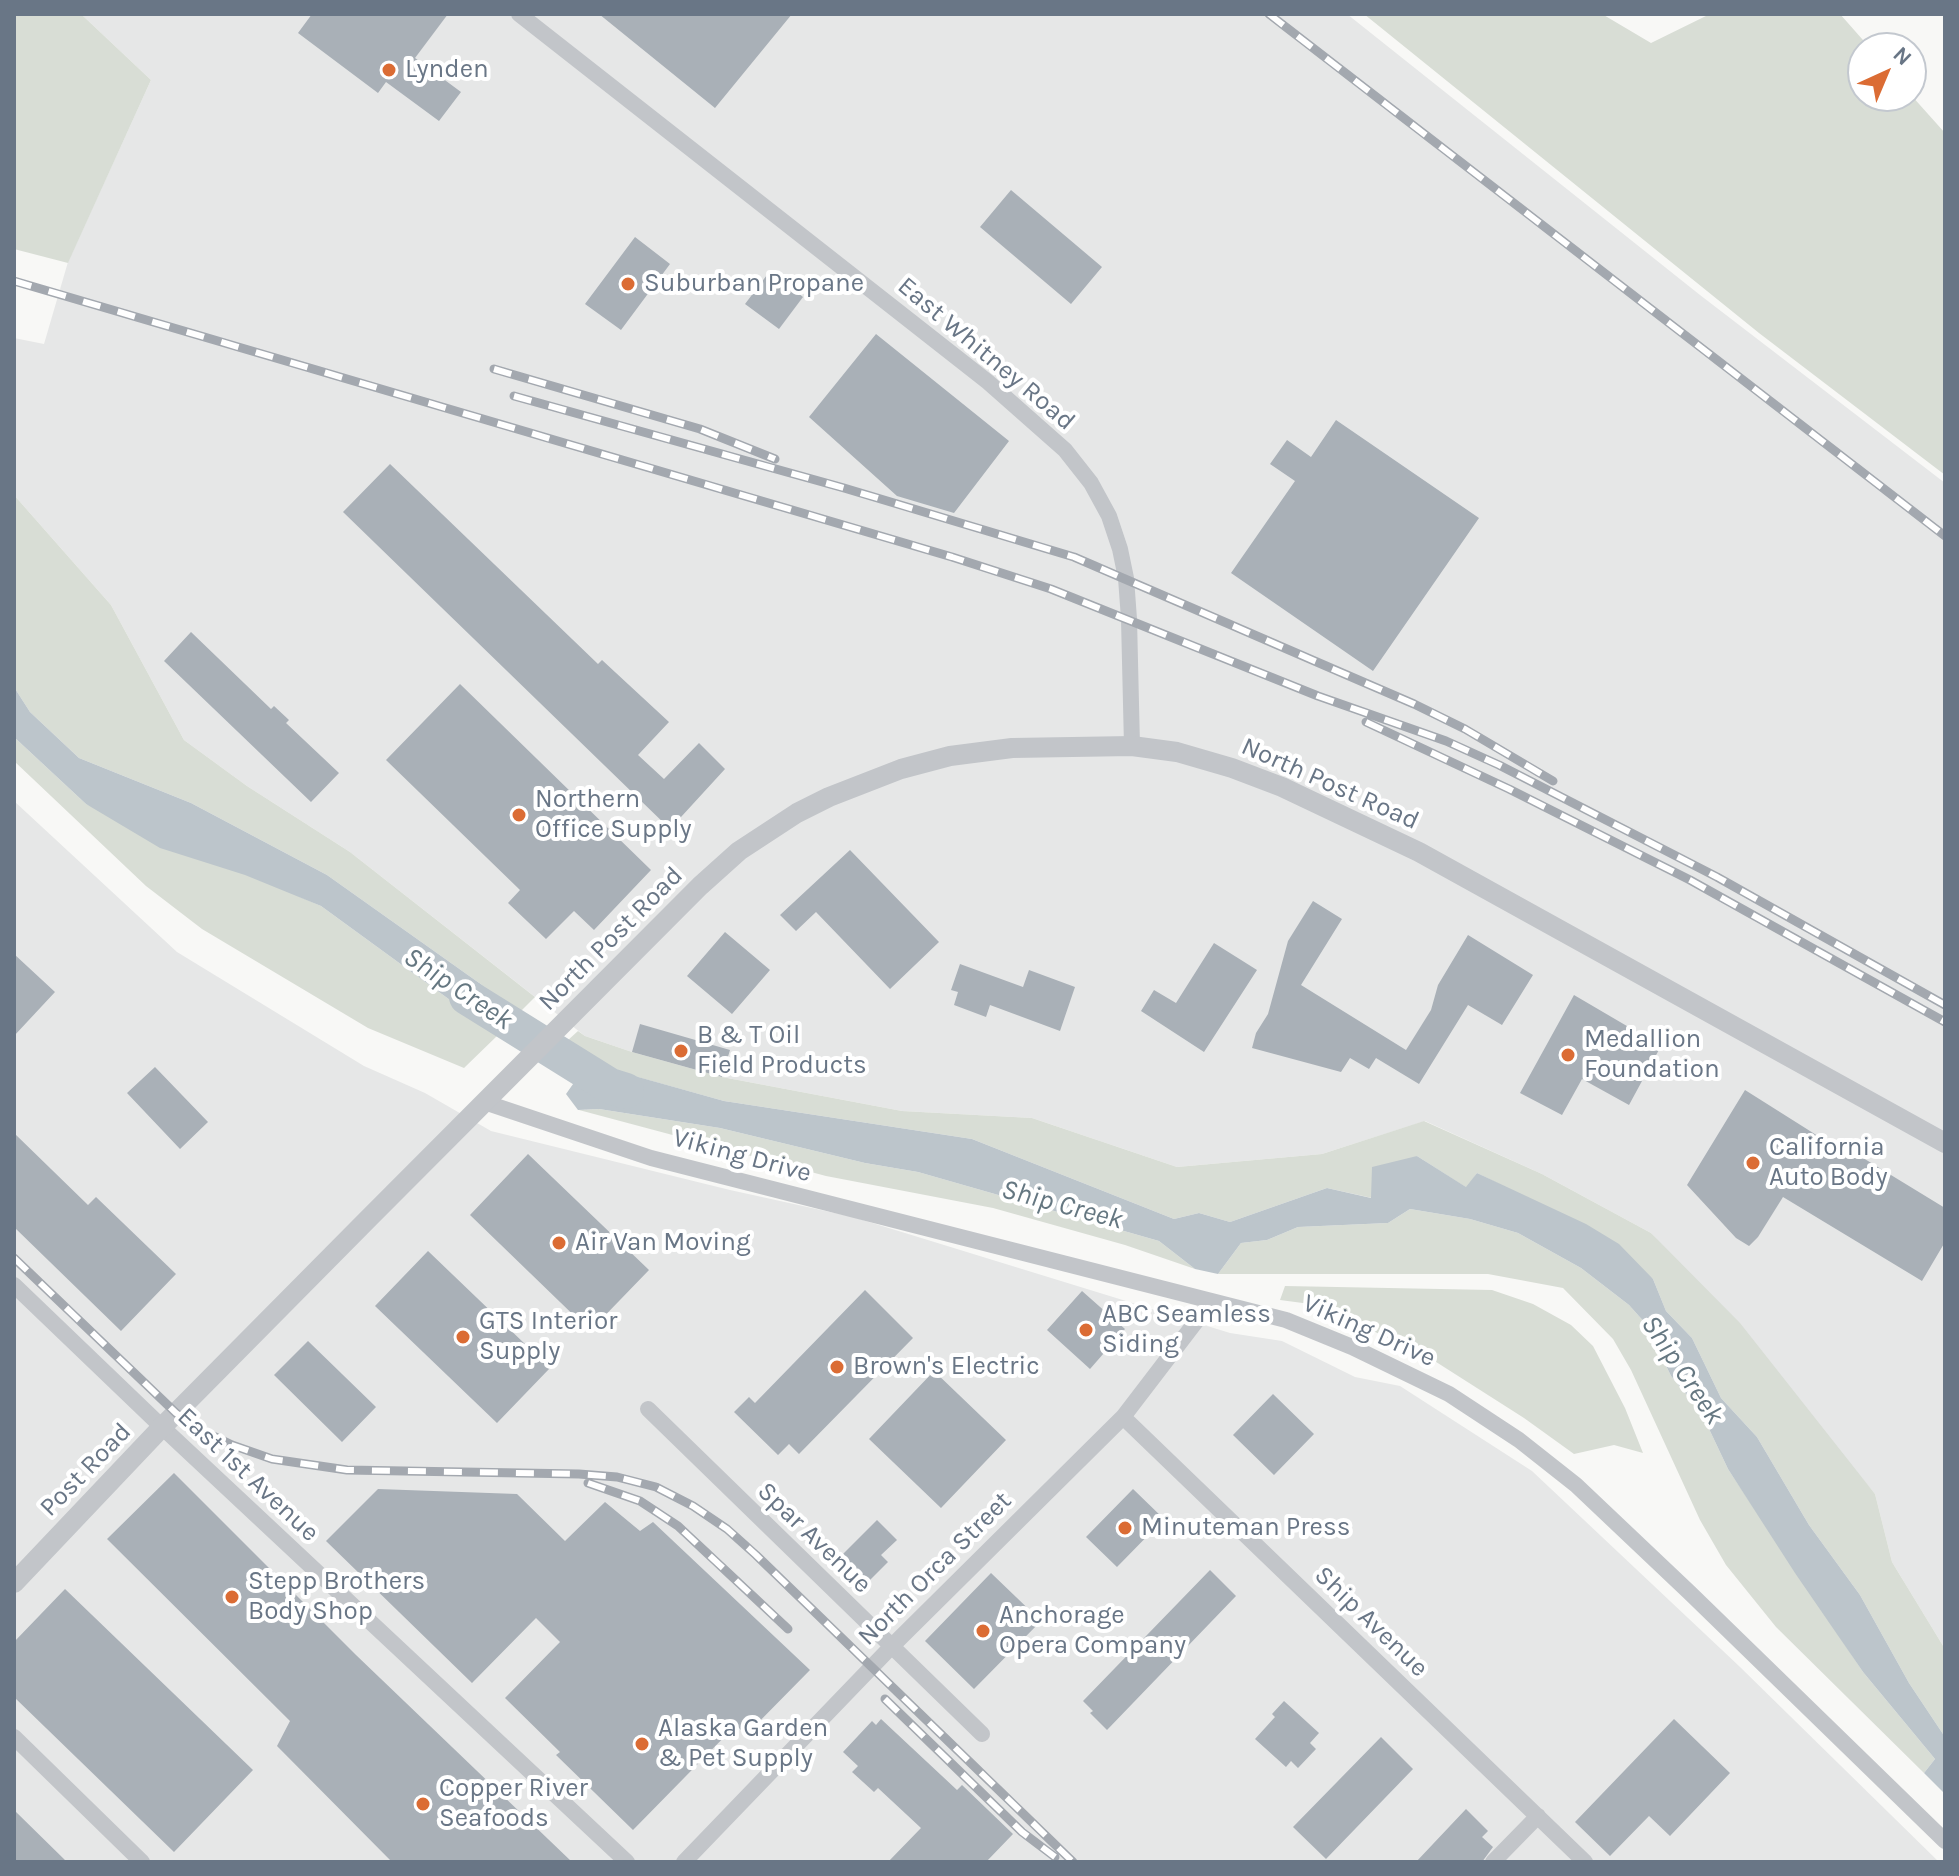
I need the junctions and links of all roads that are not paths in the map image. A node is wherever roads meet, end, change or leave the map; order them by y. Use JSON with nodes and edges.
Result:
{"nodes":[{"id":1,"x":519,"y":14,"type":"edge"},
{"id":2,"x":1132,"y":746,"type":"junction"},
{"id":3,"x":484,"y":1102,"type":"junction"},
{"id":4,"x":1945,"y":1143,"type":"edge"},
{"id":5,"x":14,"y":1285,"type":"edge"},
{"id":6,"x":1211,"y":1302,"type":"junction"},
{"id":7,"x":648,"y":1409,"type":"dead end"},
{"id":8,"x":1123,"y":1417,"type":"junction"},
{"id":9,"x":162,"y":1427,"type":"junction"},
{"id":10,"x":14,"y":1583,"type":"edge"},
{"id":11,"x":891,"y":1647,"type":"junction"},
{"id":12,"x":982,"y":1734,"type":"dead end"},
{"id":13,"x":14,"y":1737,"type":"edge"},
{"id":14,"x":1538,"y":1816,"type":"junction"},
{"id":15,"x":1945,"y":1841,"type":"edge"},
{"id":16,"x":142,"y":1862,"type":"edge"},
{"id":17,"x":627,"y":1862,"type":"edge"},
{"id":18,"x":684,"y":1862,"type":"edge"},
{"id":19,"x":1493,"y":1862,"type":"edge"},
{"id":20,"x":1585,"y":1862,"type":"edge"}],
"edges":[{"from":1,"to":2,"type":"street","name":"East Whitney Road"},
{"from":2,"to":3,"type":"street","name":"North Post Road"},
{"from":2,"to":4,"type":"street","name":"North Post Road"},
{"from":3,"to":6,"type":"street","name":"Viking Drive"},
{"from":3,"to":9,"type":"street","name":"North Post Road"},
{"from":5,"to":9,"type":"street","name":"East 1st Avenue"},
{"from":6,"to":8,"type":"street","name":"North Orca Street"},
{"from":6,"to":15,"type":"street","name":"Viking Drive"},
{"from":7,"to":11,"type":"street","name":"Spar Avenue"},
{"from":8,"to":11,"type":"street","name":"North Orca Street"},
{"from":8,"to":14,"type":"street","name":"Ship Avenue"},
{"from":9,"to":10,"type":"street","name":"Post Road"},
{"from":9,"to":17,"type":"street","name":"East 1st Avenue"},
{"from":11,"to":12,"type":"street","name":"Spar Avenue"},
{"from":11,"to":18,"type":"street","name":"North Orca Street"},
{"from":13,"to":16,"type":"street"},
{"from":14,"to":19,"type":"street"},
{"from":14,"to":20,"type":"street","name":"Ship Avenue"}]}
